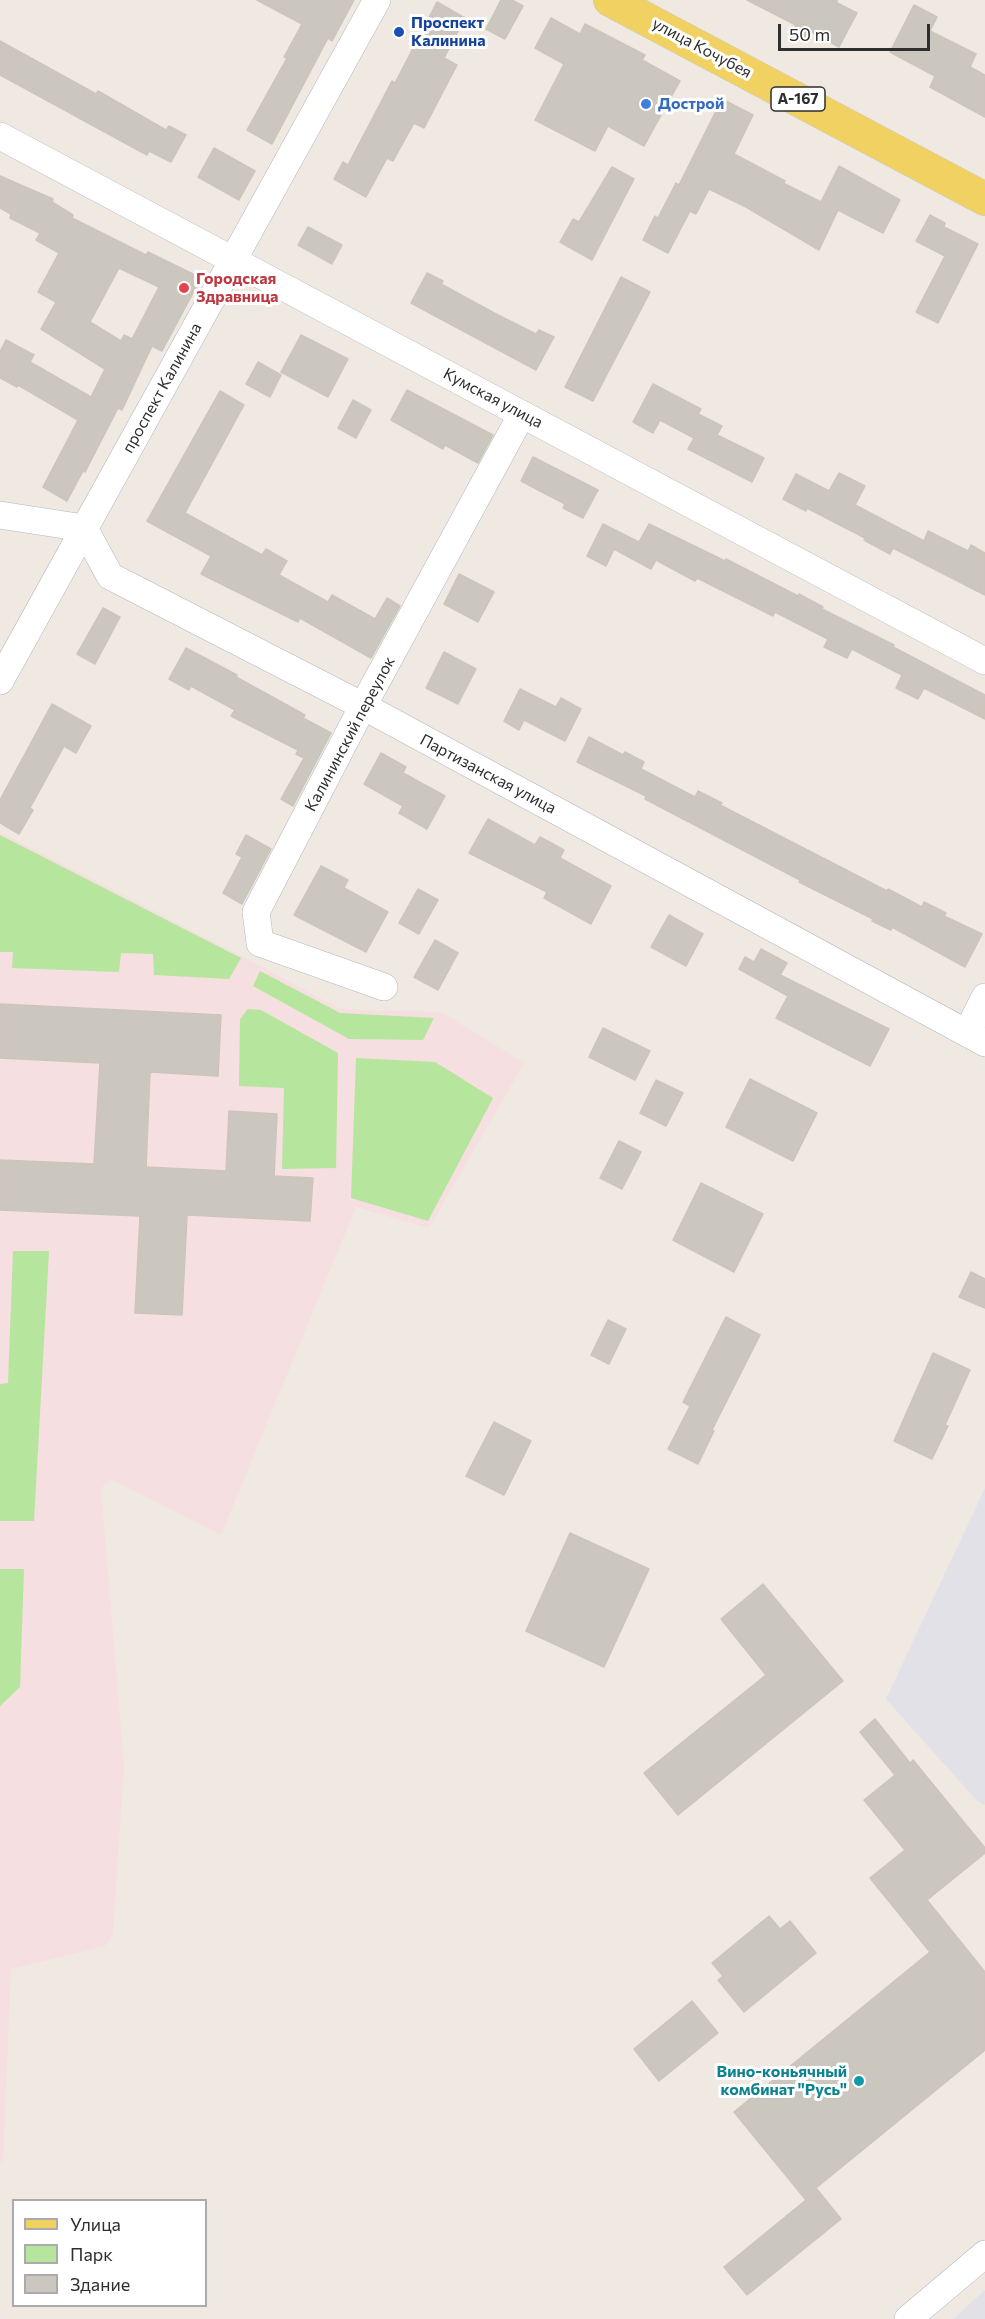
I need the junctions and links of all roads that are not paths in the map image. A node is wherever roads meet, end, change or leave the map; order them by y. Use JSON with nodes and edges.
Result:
{"nodes":[{"id":1,"x":377,"y":0,"type":"edge"},
{"id":2,"x":610,"y":0,"type":"edge"},
{"id":3,"x":0,"y":136,"type":"edge"},
{"id":4,"x":985,"y":199,"type":"edge"},
{"id":5,"x":234,"y":261,"type":"junction"},
{"id":6,"x":522,"y":414,"type":"junction"},
{"id":7,"x":0,"y":515,"type":"edge"},
{"id":8,"x":84,"y":528,"type":"junction"},
{"id":9,"x":985,"y":661,"type":"edge"},
{"id":10,"x":0,"y":681,"type":"edge"},
{"id":11,"x":363,"y":706,"type":"junction"},
{"id":12,"x":384,"y":987,"type":"dead end"},
{"id":13,"x":985,"y":997,"type":"edge"},
{"id":14,"x":976,"y":1038,"type":"edge"},
{"id":15,"x":985,"y":2254,"type":"edge"},
{"id":16,"x":908,"y":2319,"type":"edge"}],
"edges":[{"from":1,"to":5,"type":"street","name":"проспект Калинина"},
{"from":2,"to":4,"type":"main road","name":"улица Кочубея","number":"А-167"},
{"from":3,"to":5,"type":"street","name":"Кумская улица"},
{"from":5,"to":6,"type":"street","name":"Кумская улица"},
{"from":5,"to":8,"type":"street","name":"проспект Калинина"},
{"from":6,"to":9,"type":"street","name":"Кумская улица"},
{"from":6,"to":11,"type":"street","name":"Калининский переулок"},
{"from":7,"to":8,"type":"street"},
{"from":8,"to":10,"type":"street","name":"проспект Калинина"},
{"from":8,"to":11,"type":"street","name":"Партизанская улица"},
{"from":11,"to":12,"type":"street","name":"Калининский переулок"},
{"from":11,"to":14,"type":"street","name":"Партизанская улица"},
{"from":13,"to":14,"type":"street"},
{"from":15,"to":16,"type":"street"}]}
